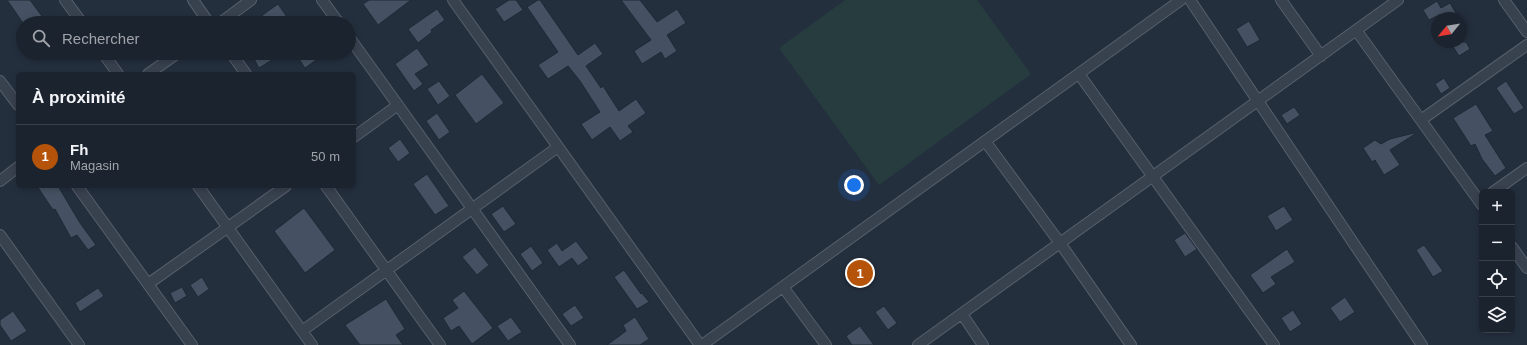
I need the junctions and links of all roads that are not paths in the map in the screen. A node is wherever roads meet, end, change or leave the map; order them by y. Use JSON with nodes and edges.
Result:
{"nodes":[{"id":1,"x":65,"y":0,"type":"edge"},
{"id":2,"x":193,"y":0,"type":"edge"},
{"id":3,"x":252,"y":0,"type":"edge"},
{"id":4,"x":322,"y":0,"type":"edge"},
{"id":5,"x":453,"y":0,"type":"edge"},
{"id":6,"x":1181,"y":0,"type":"edge"},
{"id":7,"x":1190,"y":0,"type":"edge"},
{"id":8,"x":1281,"y":0,"type":"edge"},
{"id":9,"x":1398,"y":0,"type":"edge"},
{"id":10,"x":1504,"y":0,"type":"edge"},
{"id":11,"x":77,"y":16,"type":"edge"},
{"id":12,"x":204,"y":16,"type":"edge"},
{"id":13,"x":230,"y":16,"type":"edge"},
{"id":14,"x":334,"y":16,"type":"edge"},
{"id":15,"x":1356,"y":30,"type":"junction"},
{"id":16,"x":1527,"y":32,"type":"edge"},
{"id":17,"x":1527,"y":45,"type":"edge"},
{"id":18,"x":356,"y":47,"type":"edge"},
{"id":19,"x":1321,"y":56,"type":"junction"},
{"id":20,"x":108,"y":60,"type":"edge"},
{"id":21,"x":168,"y":60,"type":"edge"},
{"id":22,"x":236,"y":60,"type":"edge"},
{"id":23,"x":117,"y":72,"type":"edge"},
{"id":24,"x":151,"y":72,"type":"edge"},
{"id":25,"x":245,"y":72,"type":"edge"},
{"id":26,"x":1079,"y":74,"type":"junction"},
{"id":27,"x":0,"y":81,"type":"edge"},
{"id":28,"x":1258,"y":101,"type":"junction"},
{"id":29,"x":16,"y":102,"type":"edge"},
{"id":30,"x":398,"y":106,"type":"junction"},
{"id":31,"x":1421,"y":120,"type":"junction"},
{"id":32,"x":356,"y":136,"type":"edge"},
{"id":33,"x":985,"y":141,"type":"junction"},
{"id":34,"x":558,"y":147,"type":"junction"},
{"id":35,"x":1527,"y":168,"type":"edge"},
{"id":36,"x":16,"y":169,"type":"edge"},
{"id":37,"x":1153,"y":176,"type":"junction"},
{"id":38,"x":0,"y":180,"type":"edge"},
{"id":39,"x":78,"y":188,"type":"edge"},
{"id":40,"x":199,"y":188,"type":"edge"},
{"id":41,"x":283,"y":188,"type":"edge"},
{"id":42,"x":327,"y":188,"type":"edge"},
{"id":43,"x":1497,"y":189,"type":"edge"},
{"id":44,"x":1479,"y":199,"type":"edge"},
{"id":45,"x":472,"y":208,"type":"junction"},
{"id":46,"x":228,"y":228,"type":"junction"},
{"id":47,"x":0,"y":235,"type":"edge"},
{"id":48,"x":1060,"y":243,"type":"junction"},
{"id":49,"x":1515,"y":251,"type":"edge"},
{"id":50,"x":1527,"y":268,"type":"edge"},
{"id":51,"x":386,"y":270,"type":"junction"},
{"id":52,"x":148,"y":284,"type":"junction"},
{"id":53,"x":783,"y":287,"type":"junction"},
{"id":54,"x":962,"y":314,"type":"junction"},
{"id":55,"x":302,"y":331,"type":"junction"},
{"id":56,"x":79,"y":345,"type":"edge"},
{"id":57,"x":192,"y":345,"type":"edge"},
{"id":58,"x":312,"y":345,"type":"edge"},
{"id":59,"x":440,"y":345,"type":"edge"},
{"id":60,"x":570,"y":345,"type":"edge"},
{"id":61,"x":701,"y":345,"type":"edge"},
{"id":62,"x":826,"y":345,"type":"edge"},
{"id":63,"x":918,"y":345,"type":"edge"},
{"id":64,"x":983,"y":345,"type":"edge"},
{"id":65,"x":1131,"y":345,"type":"edge"},
{"id":66,"x":1274,"y":345,"type":"edge"},
{"id":67,"x":1422,"y":345,"type":"edge"}],
"edges":[{"from":1,"to":11,"type":"street"},
{"from":2,"to":12,"type":"street"},
{"from":3,"to":13,"type":"street"},
{"from":4,"to":14,"type":"street"},
{"from":5,"to":34,"type":"street"},
{"from":6,"to":26,"type":"street"},
{"from":7,"to":28,"type":"street"},
{"from":8,"to":19,"type":"street"},
{"from":9,"to":15,"type":"street"},
{"from":10,"to":16,"type":"street"},
{"from":15,"to":19,"type":"street"},
{"from":15,"to":31,"type":"street"},
{"from":17,"to":31,"type":"street"},
{"from":18,"to":30,"type":"street"},
{"from":19,"to":28,"type":"street"},
{"from":20,"to":23,"type":"street"},
{"from":21,"to":24,"type":"street"},
{"from":22,"to":25,"type":"street"},
{"from":26,"to":33,"type":"street"},
{"from":26,"to":37,"type":"street"},
{"from":27,"to":29,"type":"street"},
{"from":28,"to":37,"type":"street"},
{"from":28,"to":67,"type":"street"},
{"from":30,"to":32,"type":"street"},
{"from":30,"to":45,"type":"street"},
{"from":31,"to":44,"type":"street"},
{"from":33,"to":48,"type":"street"},
{"from":33,"to":53,"type":"street"},
{"from":34,"to":45,"type":"street"},
{"from":34,"to":61,"type":"street"},
{"from":35,"to":43,"type":"street"},
{"from":36,"to":38,"type":"street"},
{"from":37,"to":48,"type":"street"},
{"from":37,"to":66,"type":"street"},
{"from":39,"to":52,"type":"street"},
{"from":40,"to":46,"type":"street"},
{"from":41,"to":46,"type":"street"},
{"from":42,"to":51,"type":"street"},
{"from":45,"to":51,"type":"street"},
{"from":45,"to":60,"type":"street"},
{"from":46,"to":52,"type":"street"},
{"from":46,"to":55,"type":"street"},
{"from":47,"to":56,"type":"street"},
{"from":48,"to":54,"type":"street"},
{"from":48,"to":65,"type":"street"},
{"from":49,"to":50,"type":"street"},
{"from":51,"to":55,"type":"street"},
{"from":51,"to":59,"type":"street"},
{"from":52,"to":57,"type":"street"},
{"from":53,"to":61,"type":"street"},
{"from":53,"to":62,"type":"street"},
{"from":54,"to":63,"type":"street"},
{"from":54,"to":64,"type":"street"},
{"from":55,"to":58,"type":"street"}]}
